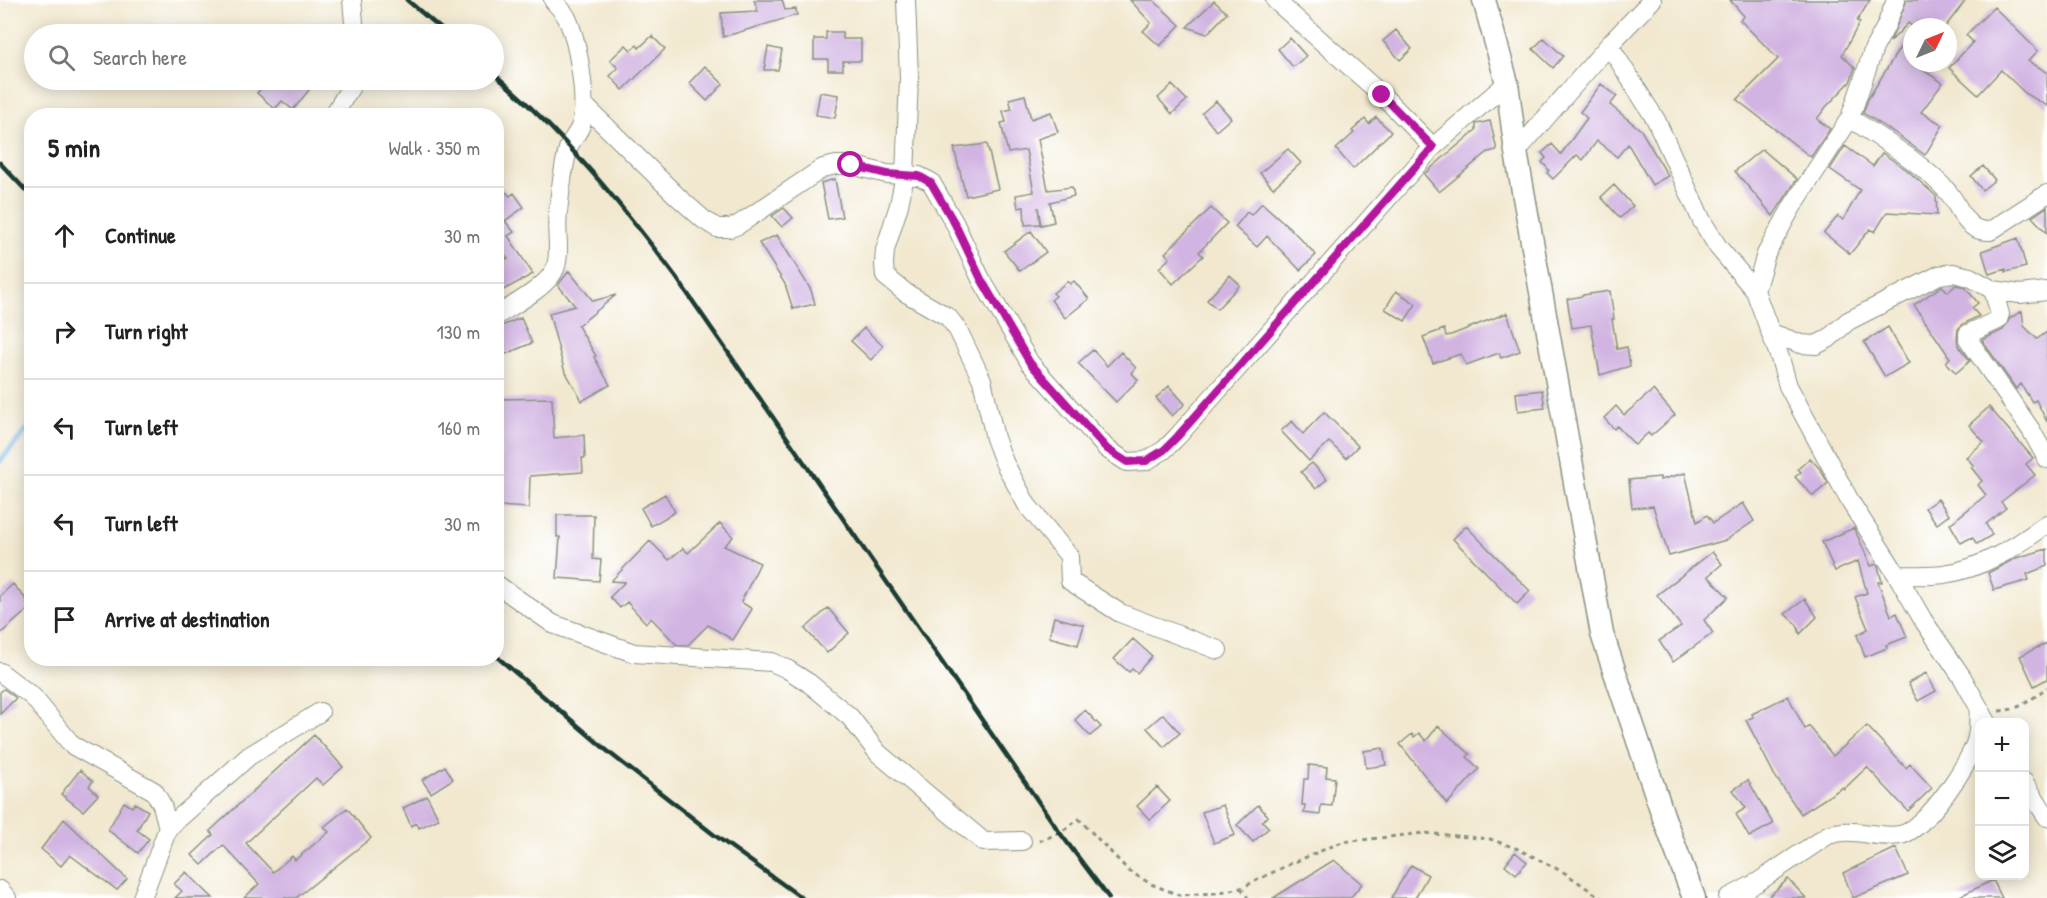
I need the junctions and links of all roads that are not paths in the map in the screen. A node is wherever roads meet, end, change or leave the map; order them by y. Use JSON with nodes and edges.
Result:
{"nodes":[{"id":1,"x":352,"y":0,"type":"edge"},
{"id":2,"x":553,"y":0,"type":"edge"},
{"id":3,"x":906,"y":0,"type":"edge"},
{"id":4,"x":1275,"y":0,"type":"edge"},
{"id":5,"x":1484,"y":0,"type":"edge"},
{"id":6,"x":1652,"y":0,"type":"edge"},
{"id":7,"x":1896,"y":0,"type":"edge"},
{"id":8,"x":354,"y":24,"type":"edge"},
{"id":9,"x":1609,"y":45,"type":"junction"},
{"id":10,"x":1507,"y":83,"type":"junction"},
{"id":11,"x":349,"y":90,"type":"edge"},
{"id":12,"x":584,"y":105,"type":"junction"},
{"id":13,"x":338,"y":108,"type":"edge"},
{"id":14,"x":1850,"y":118,"type":"junction"},
{"id":15,"x":1433,"y":147,"type":"junction"},
{"id":16,"x":1516,"y":152,"type":"junction"},
{"id":17,"x":905,"y":175,"type":"junction"},
{"id":18,"x":2047,"y":194,"type":"edge"},
{"id":19,"x":1993,"y":290,"type":"junction"},
{"id":20,"x":1755,"y":291,"type":"junction"},
{"id":21,"x":2047,"y":291,"type":"edge"},
{"id":22,"x":504,"y":310,"type":"edge"},
{"id":23,"x":1771,"y":333,"type":"junction"},
{"id":24,"x":2047,"y":459,"type":"edge"},
{"id":25,"x":2047,"y":524,"type":"edge"},
{"id":26,"x":1898,"y":575,"type":"junction"},
{"id":27,"x":504,"y":590,"type":"edge"},
{"id":28,"x":1218,"y":650,"type":"dead end"},
{"id":29,"x":0,"y":672,"type":"edge"},
{"id":30,"x":320,"y":712,"type":"dead end"},
{"id":31,"x":1983,"y":716,"type":"edge"},
{"id":32,"x":2029,"y":788,"type":"edge"},
{"id":33,"x":2047,"y":817,"type":"edge"},
{"id":34,"x":168,"y":828,"type":"junction"},
{"id":35,"x":1022,"y":841,"type":"road end"},
{"id":36,"x":0,"y":890,"type":"edge"},
{"id":37,"x":7,"y":898,"type":"edge"},
{"id":38,"x":142,"y":898,"type":"edge"},
{"id":39,"x":1694,"y":898,"type":"edge"},
{"id":40,"x":1728,"y":898,"type":"edge"}],
"edges":[{"from":1,"to":8,"type":"street"},
{"from":2,"to":12,"type":"street"},
{"from":3,"to":17,"type":"street"},
{"from":4,"to":15,"type":"street"},
{"from":5,"to":10,"type":"street"},
{"from":6,"to":9,"type":"street"},
{"from":7,"to":14,"type":"street"},
{"from":9,"to":16,"type":"street"},
{"from":9,"to":20,"type":"street"},
{"from":10,"to":15,"type":"street"},
{"from":10,"to":16,"type":"street"},
{"from":11,"to":13,"type":"street"},
{"from":12,"to":17,"type":"street"},
{"from":12,"to":22,"type":"street"},
{"from":14,"to":18,"type":"street"},
{"from":14,"to":20,"type":"street"},
{"from":15,"to":17,"type":"street"},
{"from":16,"to":39,"type":"street"},
{"from":17,"to":28,"type":"street"},
{"from":19,"to":21,"type":"street"},
{"from":19,"to":23,"type":"street"},
{"from":19,"to":24,"type":"street"},
{"from":20,"to":23,"type":"street"},
{"from":23,"to":26,"type":"street"},
{"from":25,"to":26,"type":"street"},
{"from":26,"to":31,"type":"street"},
{"from":27,"to":35,"type":"street"},
{"from":29,"to":34,"type":"street"},
{"from":30,"to":34,"type":"street"},
{"from":31,"to":40,"type":"street"},
{"from":32,"to":33,"type":"street"},
{"from":34,"to":38,"type":"street"},
{"from":36,"to":37,"type":"street"}]}
